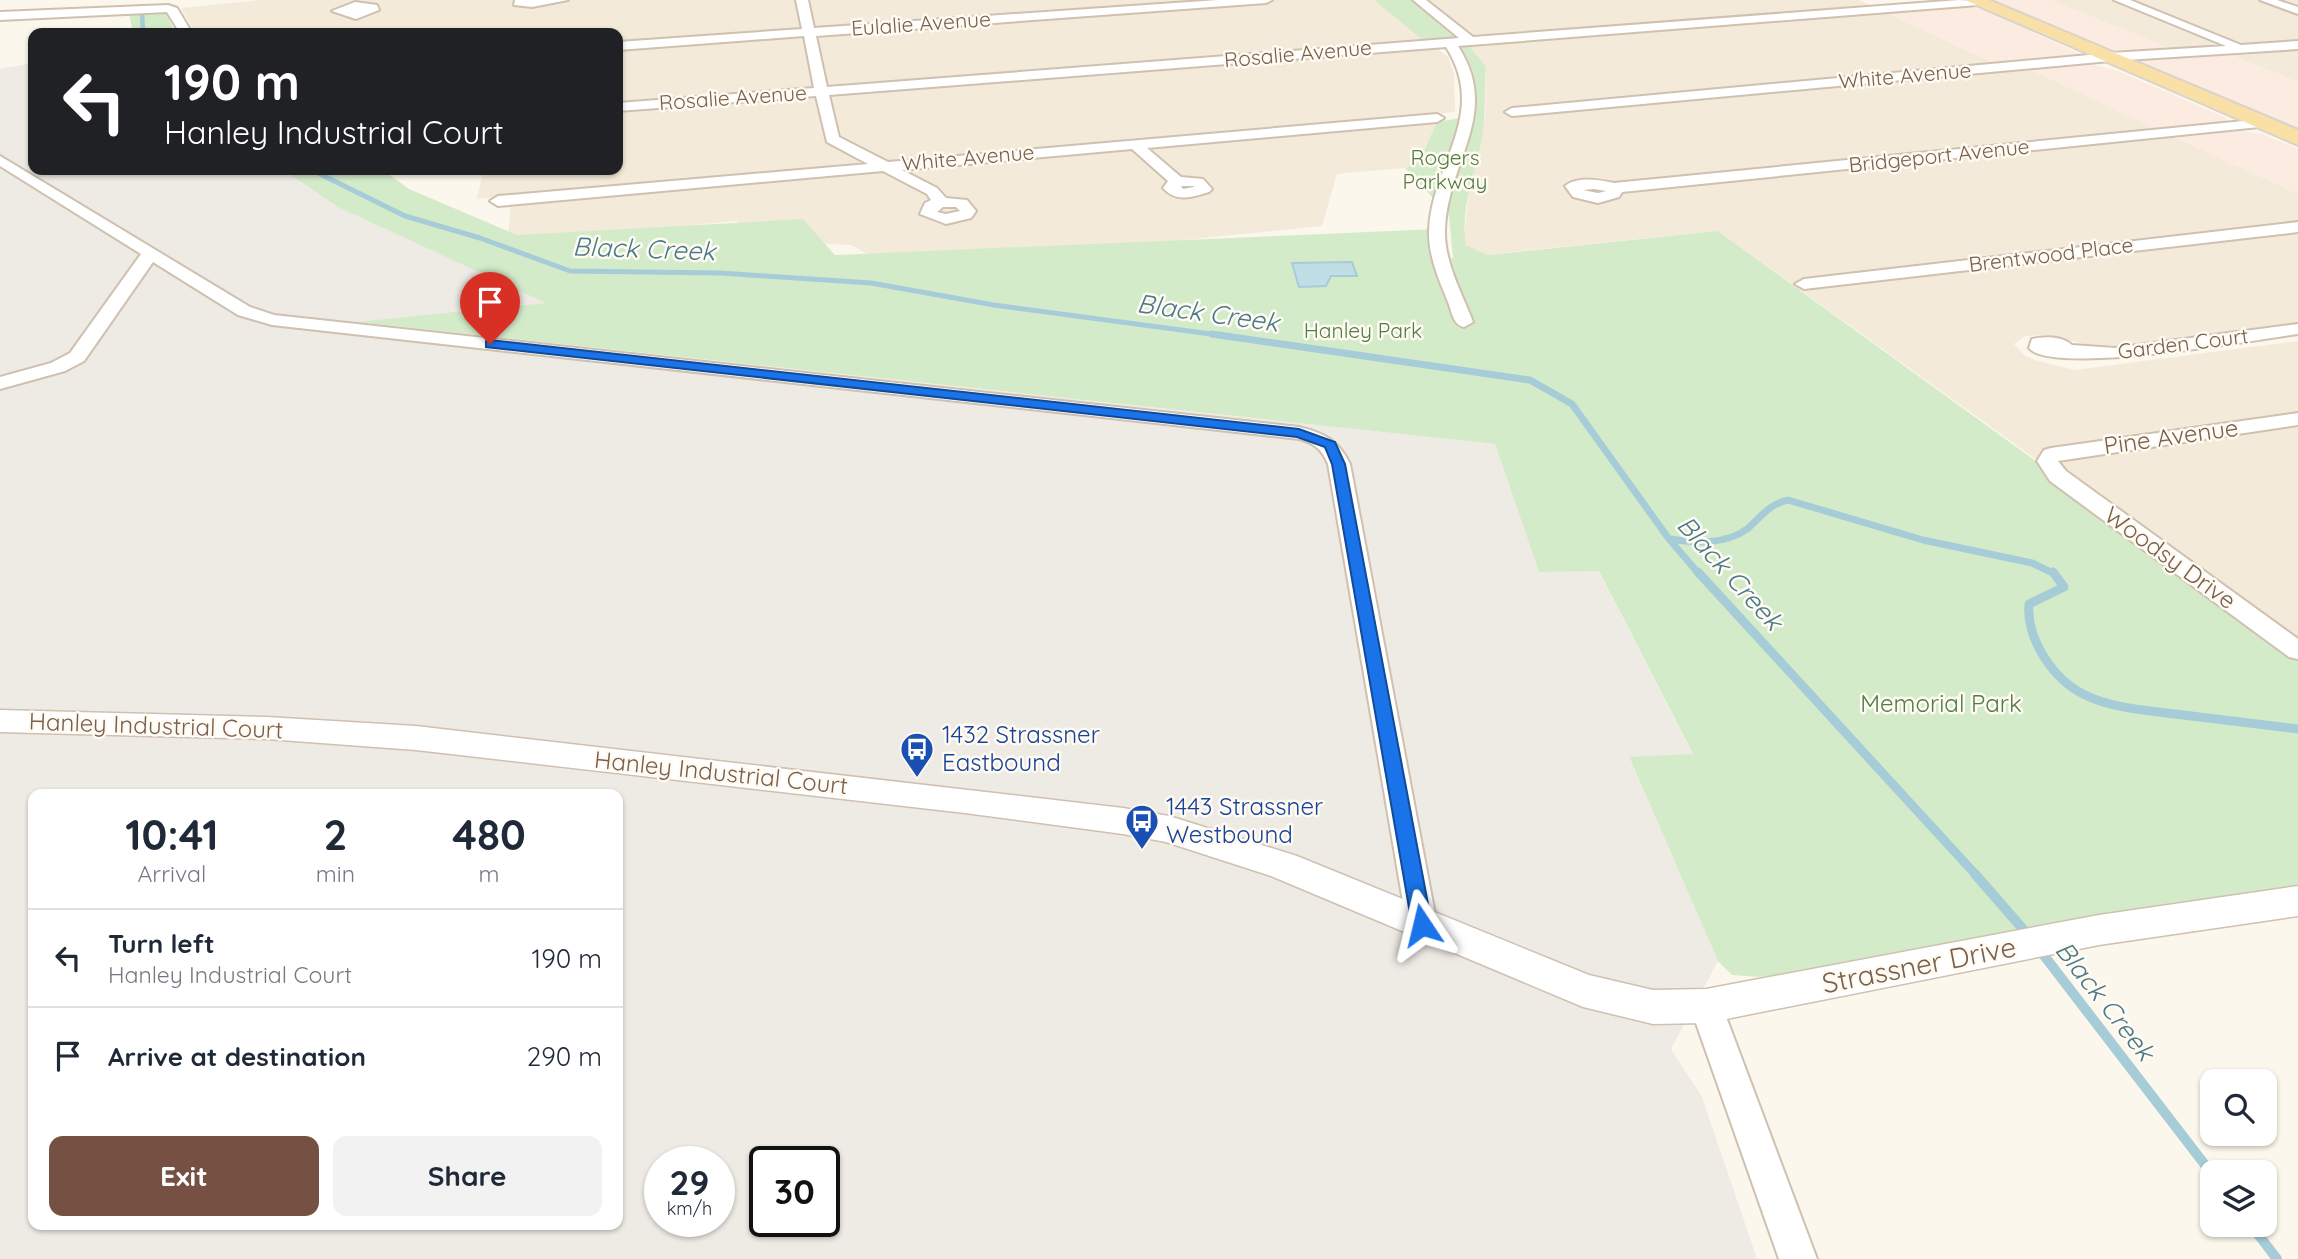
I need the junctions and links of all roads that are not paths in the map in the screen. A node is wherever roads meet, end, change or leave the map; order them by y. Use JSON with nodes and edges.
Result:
{"nodes":[{"id":1,"x":522,"y":0,"type":"edge"},
{"id":2,"x":562,"y":0,"type":"edge"},
{"id":3,"x":802,"y":0,"type":"edge"},
{"id":4,"x":1266,"y":0,"type":"edge"},
{"id":5,"x":1419,"y":0,"type":"edge"},
{"id":6,"x":2120,"y":0,"type":"edge"},
{"id":7,"x":2266,"y":0,"type":"edge"},
{"id":8,"x":538,"y":1,"type":"edge"},
{"id":9,"x":1976,"y":1,"type":"edge"},
{"id":10,"x":2298,"y":11,"type":"edge"},
{"id":11,"x":0,"y":16,"type":"edge"},
{"id":12,"x":183,"y":28,"type":"edge"},
{"id":13,"x":808,"y":32,"type":"junction"},
{"id":14,"x":1469,"y":40,"type":"junction"},
{"id":15,"x":1449,"y":42,"type":"junction"},
{"id":16,"x":623,"y":46,"type":"edge"},
{"id":17,"x":2298,"y":46,"type":"edge"},
{"id":18,"x":2242,"y":48,"type":"junction"},
{"id":19,"x":2110,"y":57,"type":"junction"},
{"id":20,"x":821,"y":92,"type":"junction"},
{"id":21,"x":623,"y":107,"type":"edge"},
{"id":22,"x":1512,"y":112,"type":"dead end"},
{"id":23,"x":1437,"y":118,"type":"dead end"},
{"id":24,"x":2264,"y":123,"type":"junction"},
{"id":25,"x":2298,"y":138,"type":"edge"},
{"id":26,"x":1133,"y":143,"type":"junction"},
{"id":27,"x":0,"y":160,"type":"edge"},
{"id":28,"x":883,"y":166,"type":"junction"},
{"id":29,"x":1177,"y":181,"type":"dead end"},
{"id":30,"x":1614,"y":188,"type":"dead end"},
{"id":31,"x":498,"y":201,"type":"dead end"},
{"id":32,"x":941,"y":202,"type":"dead end"},
{"id":33,"x":2298,"y":227,"type":"edge"},
{"id":34,"x":151,"y":252,"type":"junction"},
{"id":35,"x":1804,"y":284,"type":"dead end"},
{"id":36,"x":1464,"y":322,"type":"dead end"},
{"id":37,"x":2298,"y":329,"type":"edge"},
{"id":38,"x":2067,"y":350,"type":"dead end"},
{"id":39,"x":0,"y":383,"type":"edge"},
{"id":40,"x":2298,"y":419,"type":"edge"},
{"id":41,"x":2276,"y":422,"type":"junction"},
{"id":42,"x":2298,"y":437,"type":"edge"},
{"id":43,"x":2047,"y":461,"type":"joint"},
{"id":44,"x":2298,"y":651,"type":"edge"},
{"id":45,"x":0,"y":721,"type":"edge"},
{"id":46,"x":2298,"y":901,"type":"edge"},
{"id":47,"x":1422,"y":925,"type":"junction"},
{"id":48,"x":1706,"y":1006,"type":"junction"},
{"id":49,"x":1798,"y":1259,"type":"edge"}],
"edges":[{"from":1,"to":8,"type":"street"},
{"from":2,"to":8,"type":"street"},
{"from":3,"to":13,"type":"street"},
{"from":4,"to":13,"type":"street","name":"Eulalie Avenue"},
{"from":5,"to":14,"type":"street"},
{"from":6,"to":18,"type":"street"},
{"from":7,"to":10,"type":"street"},
{"from":9,"to":14,"type":"street","name":"Rosalie Avenue"},
{"from":9,"to":19,"type":"main road"},
{"from":11,"to":12,"type":"street"},
{"from":13,"to":16,"type":"street","name":"Eulalie Avenue"},
{"from":13,"to":20,"type":"street"},
{"from":14,"to":15,"type":"street","name":"Rosalie Avenue"},
{"from":15,"to":20,"type":"street","name":"Rosalie Avenue"},
{"from":15,"to":36,"type":"street"},
{"from":17,"to":18,"type":"street","name":"White Avenue"},
{"from":18,"to":19,"type":"street","name":"White Avenue"},
{"from":19,"to":22,"type":"street","name":"White Avenue"},
{"from":19,"to":24,"type":"main road"},
{"from":20,"to":21,"type":"street","name":"Rosalie Avenue"},
{"from":20,"to":28,"type":"street"},
{"from":23,"to":26,"type":"street","name":"White Avenue"},
{"from":24,"to":25,"type":"main road"},
{"from":24,"to":30,"type":"street","name":"Bridgeport Avenue"},
{"from":26,"to":28,"type":"street","name":"White Avenue"},
{"from":26,"to":29,"type":"street"},
{"from":27,"to":34,"type":"street"},
{"from":28,"to":31,"type":"street","name":"White Avenue"},
{"from":28,"to":32,"type":"street"},
{"from":33,"to":35,"type":"street","name":"Brentwood Place"},
{"from":34,"to":39,"type":"street"},
{"from":34,"to":47,"type":"street"},
{"from":37,"to":38,"type":"street","name":"Garden Court"},
{"from":40,"to":41,"type":"street","name":"Pine Avenue"},
{"from":41,"to":42,"type":"street"},
{"from":41,"to":43,"type":"street","name":"Pine Avenue"},
{"from":43,"to":44,"type":"street","name":"Woodsy Drive"},
{"from":45,"to":47,"type":"street","name":"Hanley Industrial Court"},
{"from":46,"to":48,"type":"street","name":"Strassner Drive"},
{"from":47,"to":48,"type":"street","name":"Hanley Industrial Court"},
{"from":48,"to":49,"type":"street"}]}
